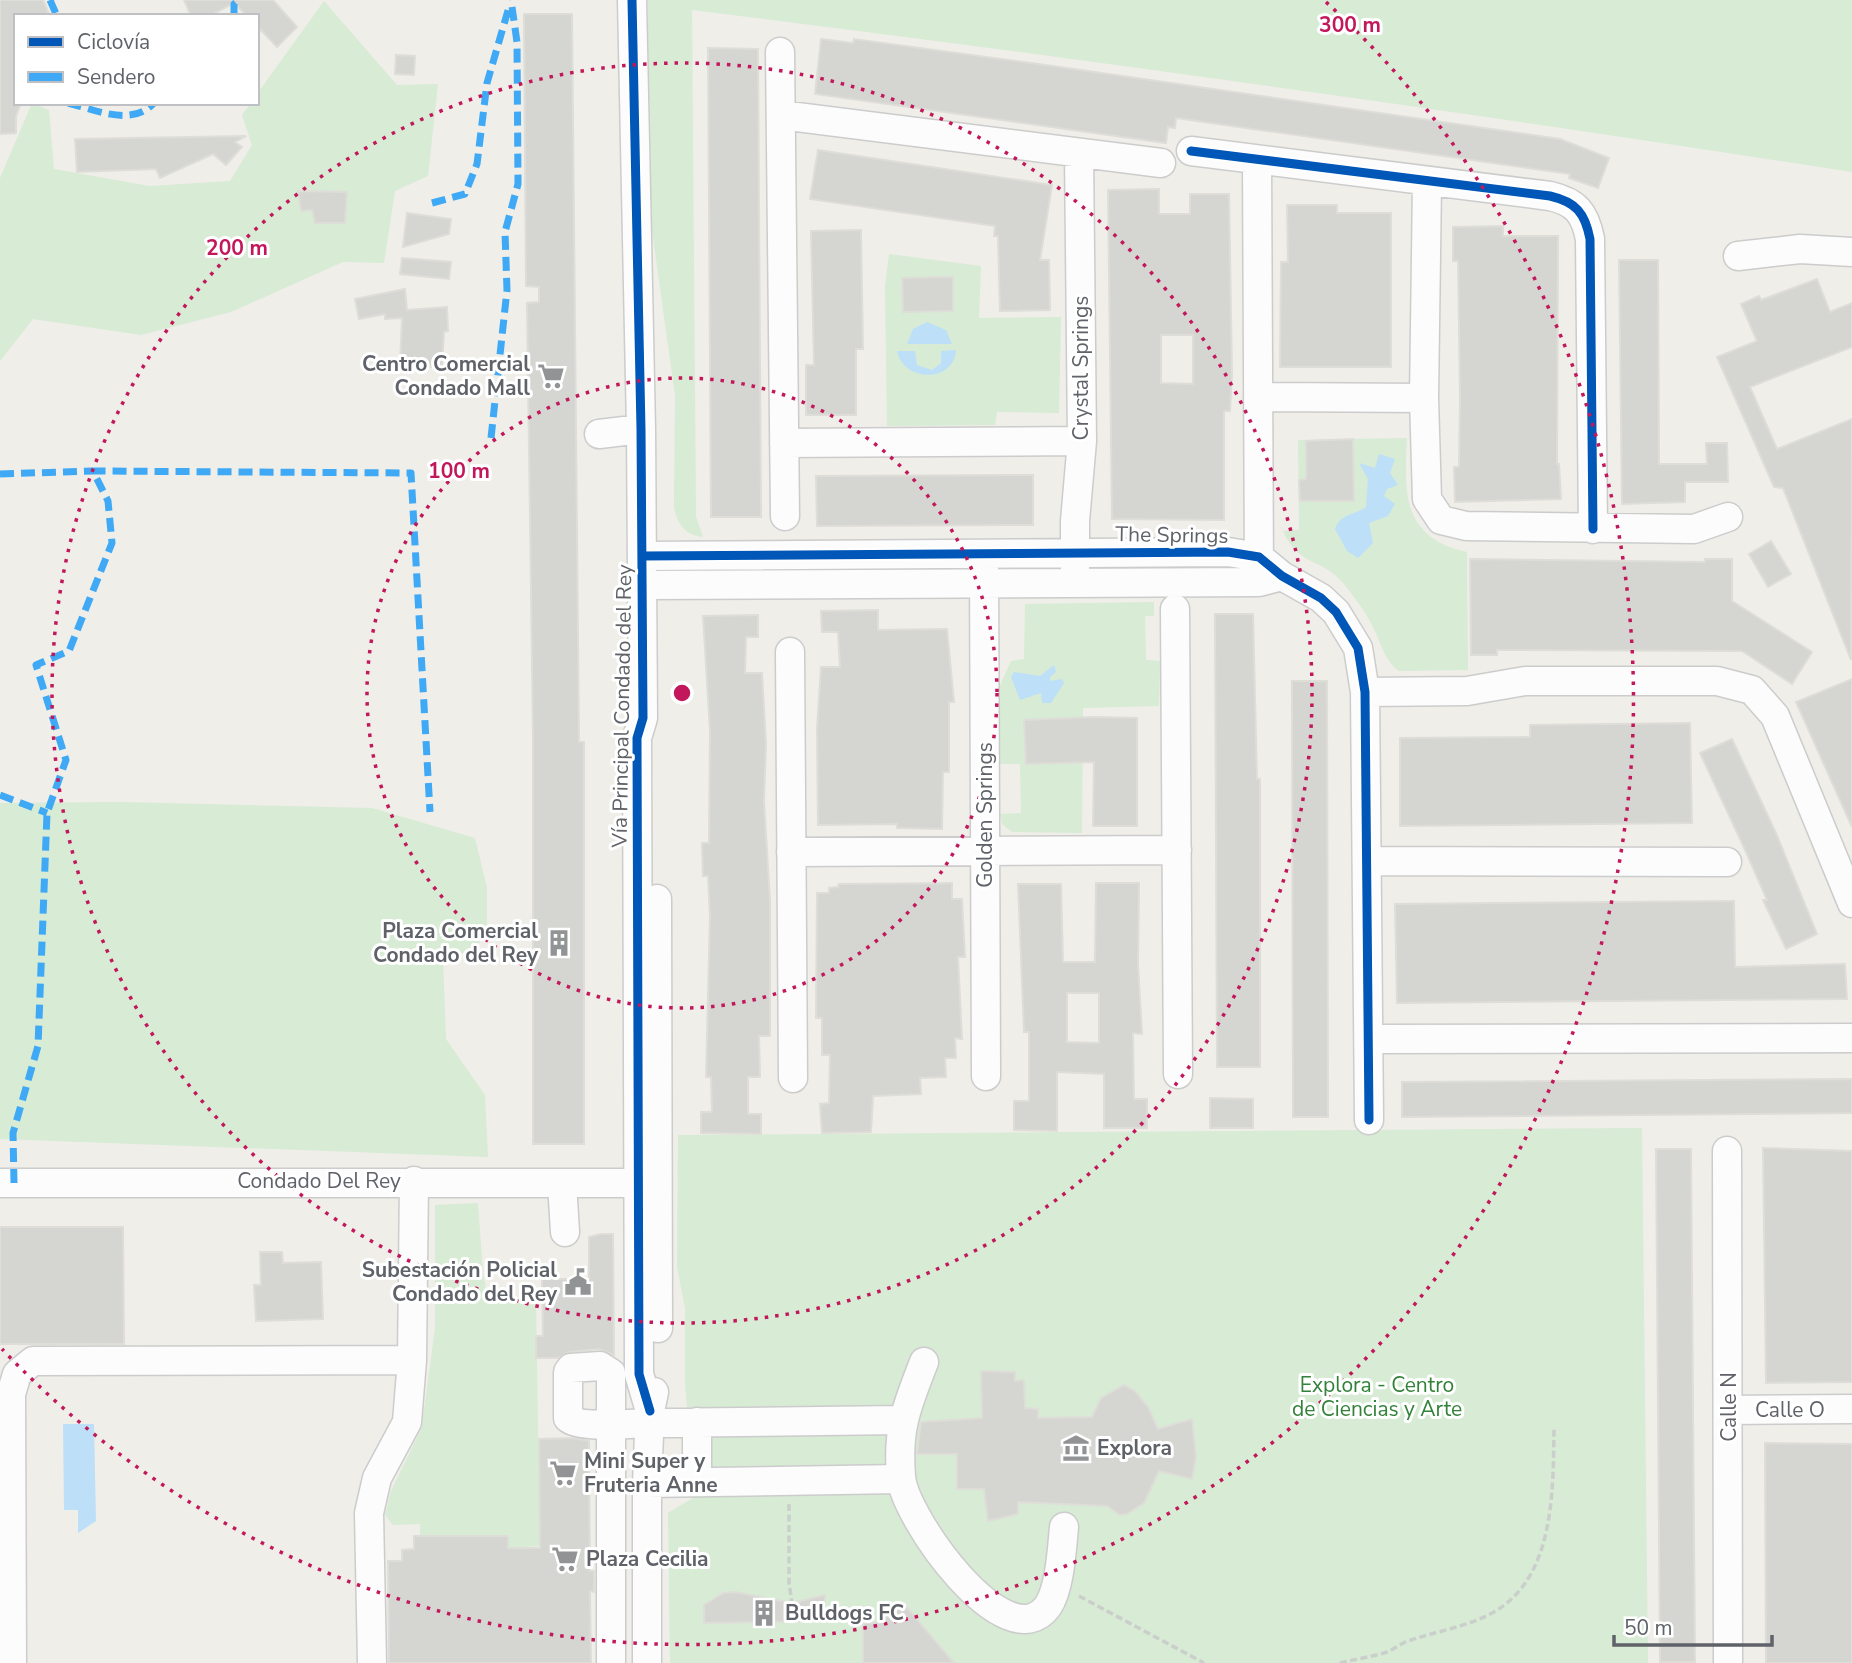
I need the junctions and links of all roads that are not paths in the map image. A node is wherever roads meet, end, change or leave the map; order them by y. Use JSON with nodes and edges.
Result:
{"nodes":[{"id":1,"x":632,"y":0,"type":"edge"},
{"id":2,"x":780,"y":52,"type":"dead end"},
{"id":3,"x":781,"y":115,"type":"junction"},
{"id":4,"x":1191,"y":151,"type":"dead end"},
{"id":5,"x":1079,"y":153,"type":"junction"},
{"id":6,"x":1257,"y":160,"type":"junction"},
{"id":7,"x":1161,"y":163,"type":"dead end"},
{"id":8,"x":1427,"y":183,"type":"junction"},
{"id":9,"x":1852,"y":252,"type":"edge"},
{"id":10,"x":1738,"y":256,"type":"dead end"},
{"id":11,"x":1258,"y":397,"type":"junction"},
{"id":12,"x":1424,"y":398,"type":"junction"},
{"id":13,"x":641,"y":429,"type":"junction"},
{"id":14,"x":599,"y":435,"type":"dead end"},
{"id":15,"x":1082,"y":441,"type":"junction"},
{"id":16,"x":784,"y":443,"type":"junction"},
{"id":17,"x":785,"y":516,"type":"dead end"},
{"id":18,"x":1728,"y":517,"type":"dead end"},
{"id":19,"x":1593,"y":529,"type":"junction"},
{"id":20,"x":1075,"y":552,"type":"junction"},
{"id":21,"x":984,"y":553,"type":"junction"},
{"id":22,"x":642,"y":556,"type":"junction"},
{"id":23,"x":1267,"y":572,"type":"junction"},
{"id":24,"x":984,"y":583,"type":"junction"},
{"id":25,"x":1074,"y":583,"type":"junction"},
{"id":26,"x":642,"y":585,"type":"junction"},
{"id":27,"x":1175,"y":609,"type":"dead end"},
{"id":28,"x":790,"y":652,"type":"dead end"},
{"id":29,"x":1365,"y":692,"type":"junction"},
{"id":30,"x":1177,"y":850,"type":"junction"},
{"id":31,"x":985,"y":851,"type":"junction"},
{"id":32,"x":791,"y":852,"type":"junction"},
{"id":33,"x":1367,"y":861,"type":"junction"},
{"id":34,"x":1727,"y":862,"type":"dead end"},
{"id":35,"x":1852,"y":903,"type":"edge"},
{"id":36,"x":1852,"y":1038,"type":"edge"},
{"id":37,"x":1368,"y":1039,"type":"junction"},
{"id":38,"x":1178,"y":1074,"type":"dead end"},
{"id":39,"x":986,"y":1076,"type":"dead end"},
{"id":40,"x":793,"y":1078,"type":"dead end"},
{"id":41,"x":1369,"y":1120,"type":"dead end"},
{"id":42,"x":1727,"y":1151,"type":"dead end"},
{"id":43,"x":648,"y":1175,"type":"junction"},
{"id":44,"x":414,"y":1181,"type":"junction"},
{"id":45,"x":0,"y":1182,"type":"edge"},
{"id":46,"x":562,"y":1183,"type":"junction"},
{"id":47,"x":565,"y":1233,"type":"dead end"},
{"id":48,"x":412,"y":1360,"type":"junction"},
{"id":49,"x":924,"y":1362,"type":"dead end"},
{"id":50,"x":1852,"y":1409,"type":"edge"},
{"id":51,"x":1729,"y":1410,"type":"junction"},
{"id":52,"x":650,"y":1417,"type":"junction"},
{"id":53,"x":901,"y":1419,"type":"junction"},
{"id":54,"x":697,"y":1422,"type":"junction"},
{"id":55,"x":901,"y":1479,"type":"junction"},
{"id":56,"x":697,"y":1481,"type":"junction"},
{"id":57,"x":647,"y":1483,"type":"junction"},
{"id":58,"x":1064,"y":1527,"type":"dead end"},
{"id":59,"x":12,"y":1663,"type":"edge"},
{"id":60,"x":372,"y":1663,"type":"edge"},
{"id":61,"x":611,"y":1663,"type":"edge"},
{"id":62,"x":647,"y":1663,"type":"edge"},
{"id":63,"x":1728,"y":1663,"type":"edge"}],
"edges":[{"from":1,"to":13,"type":"street","name":"Vía Principal Condado del Rey"},
{"from":2,"to":3,"type":"street"},
{"from":3,"to":5,"type":"street"},
{"from":3,"to":16,"type":"street"},
{"from":4,"to":6,"type":"street"},
{"from":5,"to":7,"type":"street"},
{"from":5,"to":15,"type":"street","name":"Crystal Springs"},
{"from":6,"to":8,"type":"street"},
{"from":6,"to":11,"type":"street"},
{"from":8,"to":12,"type":"street"},
{"from":8,"to":19,"type":"street"},
{"from":9,"to":10,"type":"street"},
{"from":11,"to":12,"type":"street"},
{"from":11,"to":23,"type":"street"},
{"from":12,"to":19,"type":"street"},
{"from":13,"to":14,"type":"street"},
{"from":13,"to":22,"type":"street","name":"Vía Principal Condado del Rey"},
{"from":15,"to":16,"type":"street"},
{"from":15,"to":20,"type":"street","name":"Crystal Springs"},
{"from":16,"to":17,"type":"street"},
{"from":18,"to":19,"type":"street"},
{"from":20,"to":21,"type":"street","name":"The Springs"},
{"from":20,"to":23,"type":"street","name":"The Springs"},
{"from":20,"to":25,"type":"street","name":"Crystal Springs"},
{"from":21,"to":22,"type":"street","name":"The Springs"},
{"from":21,"to":24,"type":"street","name":"Golden Springs"},
{"from":22,"to":26,"type":"street","name":"Vía Principal Condado del Rey"},
{"from":23,"to":25,"type":"street"},
{"from":23,"to":29,"type":"street","name":"The Springs"},
{"from":24,"to":25,"type":"street"},
{"from":24,"to":26,"type":"street"},
{"from":24,"to":31,"type":"street","name":"Golden Springs"},
{"from":26,"to":43,"type":"street","name":"Vía Principal Condado del Rey"},
{"from":27,"to":30,"type":"street"},
{"from":28,"to":32,"type":"street"},
{"from":29,"to":33,"type":"street","name":"The Springs"},
{"from":29,"to":35,"type":"street"},
{"from":30,"to":31,"type":"street"},
{"from":30,"to":38,"type":"street"},
{"from":31,"to":32,"type":"street"},
{"from":31,"to":39,"type":"street","name":"Golden Springs"},
{"from":32,"to":40,"type":"street"},
{"from":33,"to":34,"type":"street"},
{"from":33,"to":37,"type":"street","name":"The Springs"},
{"from":36,"to":37,"type":"street"},
{"from":37,"to":41,"type":"street","name":"The Springs"},
{"from":42,"to":51,"type":"street","name":"Calle N"},
{"from":43,"to":46,"type":"street","name":"Condado Del Rey"},
{"from":43,"to":52,"type":"street","name":"Vía Principal Condado del Rey"},
{"from":43,"to":52,"type":"street","name":"Vía Principal Condado del Rey"},
{"from":44,"to":45,"type":"street","name":"Condado Del Rey"},
{"from":44,"to":46,"type":"street","name":"Condado Del Rey"},
{"from":44,"to":48,"type":"street"},
{"from":46,"to":47,"type":"street"},
{"from":48,"to":59,"type":"street"},
{"from":48,"to":60,"type":"street"},
{"from":49,"to":53,"type":"street"},
{"from":50,"to":51,"type":"street","name":"Calle O"},
{"from":51,"to":63,"type":"street","name":"Calle N"},
{"from":52,"to":54,"type":"street"},
{"from":52,"to":57,"type":"street","name":"Vía Principal Condado del Rey"},
{"from":52,"to":61,"type":"street"},
{"from":53,"to":54,"type":"street"},
{"from":53,"to":55,"type":"street"},
{"from":54,"to":56,"type":"street"},
{"from":55,"to":56,"type":"street"},
{"from":55,"to":58,"type":"street"},
{"from":56,"to":57,"type":"street"},
{"from":57,"to":62,"type":"street","name":"Vía Principal Condado del Rey"}]}
